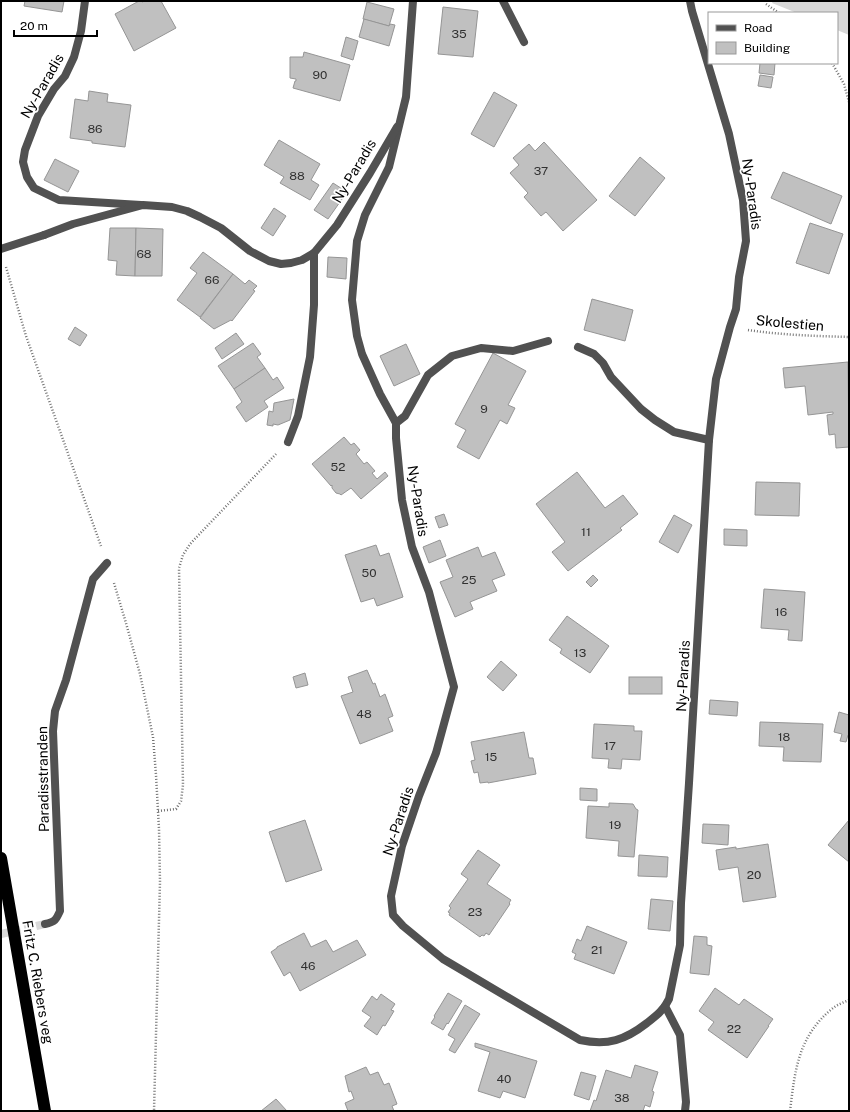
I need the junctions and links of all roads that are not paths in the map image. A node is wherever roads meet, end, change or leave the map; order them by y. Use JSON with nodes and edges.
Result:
{"nodes":[{"id":1,"x":84,"y":1,"type":"edge"},
{"id":2,"x":413,"y":1,"type":"edge"},
{"id":3,"x":503,"y":1,"type":"edge"},
{"id":4,"x":690,"y":1,"type":"edge"},
{"id":5,"x":524,"y":42,"type":"dead end"},
{"id":6,"x":400,"y":121,"type":"junction"},
{"id":7,"x":143,"y":205,"type":"junction"},
{"id":8,"x":1,"y":249,"type":"edge"},
{"id":9,"x":314,"y":253,"type":"junction"},
{"id":10,"x":548,"y":341,"type":"dead end"},
{"id":11,"x":578,"y":347,"type":"dead end"},
{"id":12,"x":396,"y":423,"type":"junction"},
{"id":13,"x":709,"y":440,"type":"junction"},
{"id":14,"x":288,"y":442,"type":"road end"},
{"id":15,"x":108,"y":563,"type":"road end"},
{"id":16,"x":1,"y":858,"type":"edge"},
{"id":17,"x":45,"y":924,"type":"tunnel mouth"},
{"id":18,"x":666,"y":1006,"type":"junction"},
{"id":19,"x":45,"y":1111,"type":"edge"},
{"id":20,"x":685,"y":1111,"type":"edge"}],
"edges":[{"from":1,"to":7,"type":"street","name":"Ny-Paradis"},
{"from":2,"to":6,"type":"street","name":"Ny-Paradis"},
{"from":3,"to":5,"type":"street"},
{"from":4,"to":13,"type":"street","name":"Ny-Paradis"},
{"from":6,"to":9,"type":"street","name":"Ny-Paradis"},
{"from":6,"to":12,"type":"street","name":"Ny-Paradis"},
{"from":7,"to":8,"type":"street","name":"Ny-Paradis"},
{"from":7,"to":9,"type":"street","name":"Ny-Paradis"},
{"from":9,"to":14,"type":"street"},
{"from":10,"to":12,"type":"street"},
{"from":11,"to":13,"type":"street"},
{"from":12,"to":18,"type":"street","name":"Ny-Paradis"},
{"from":13,"to":18,"type":"street","name":"Ny-Paradis"},
{"from":15,"to":17,"type":"street","name":"Paradisstranden"},
{"from":16,"to":19,"type":"highway","name":"Fritz C. Riebers veg"},
{"from":18,"to":20,"type":"street"}]}
